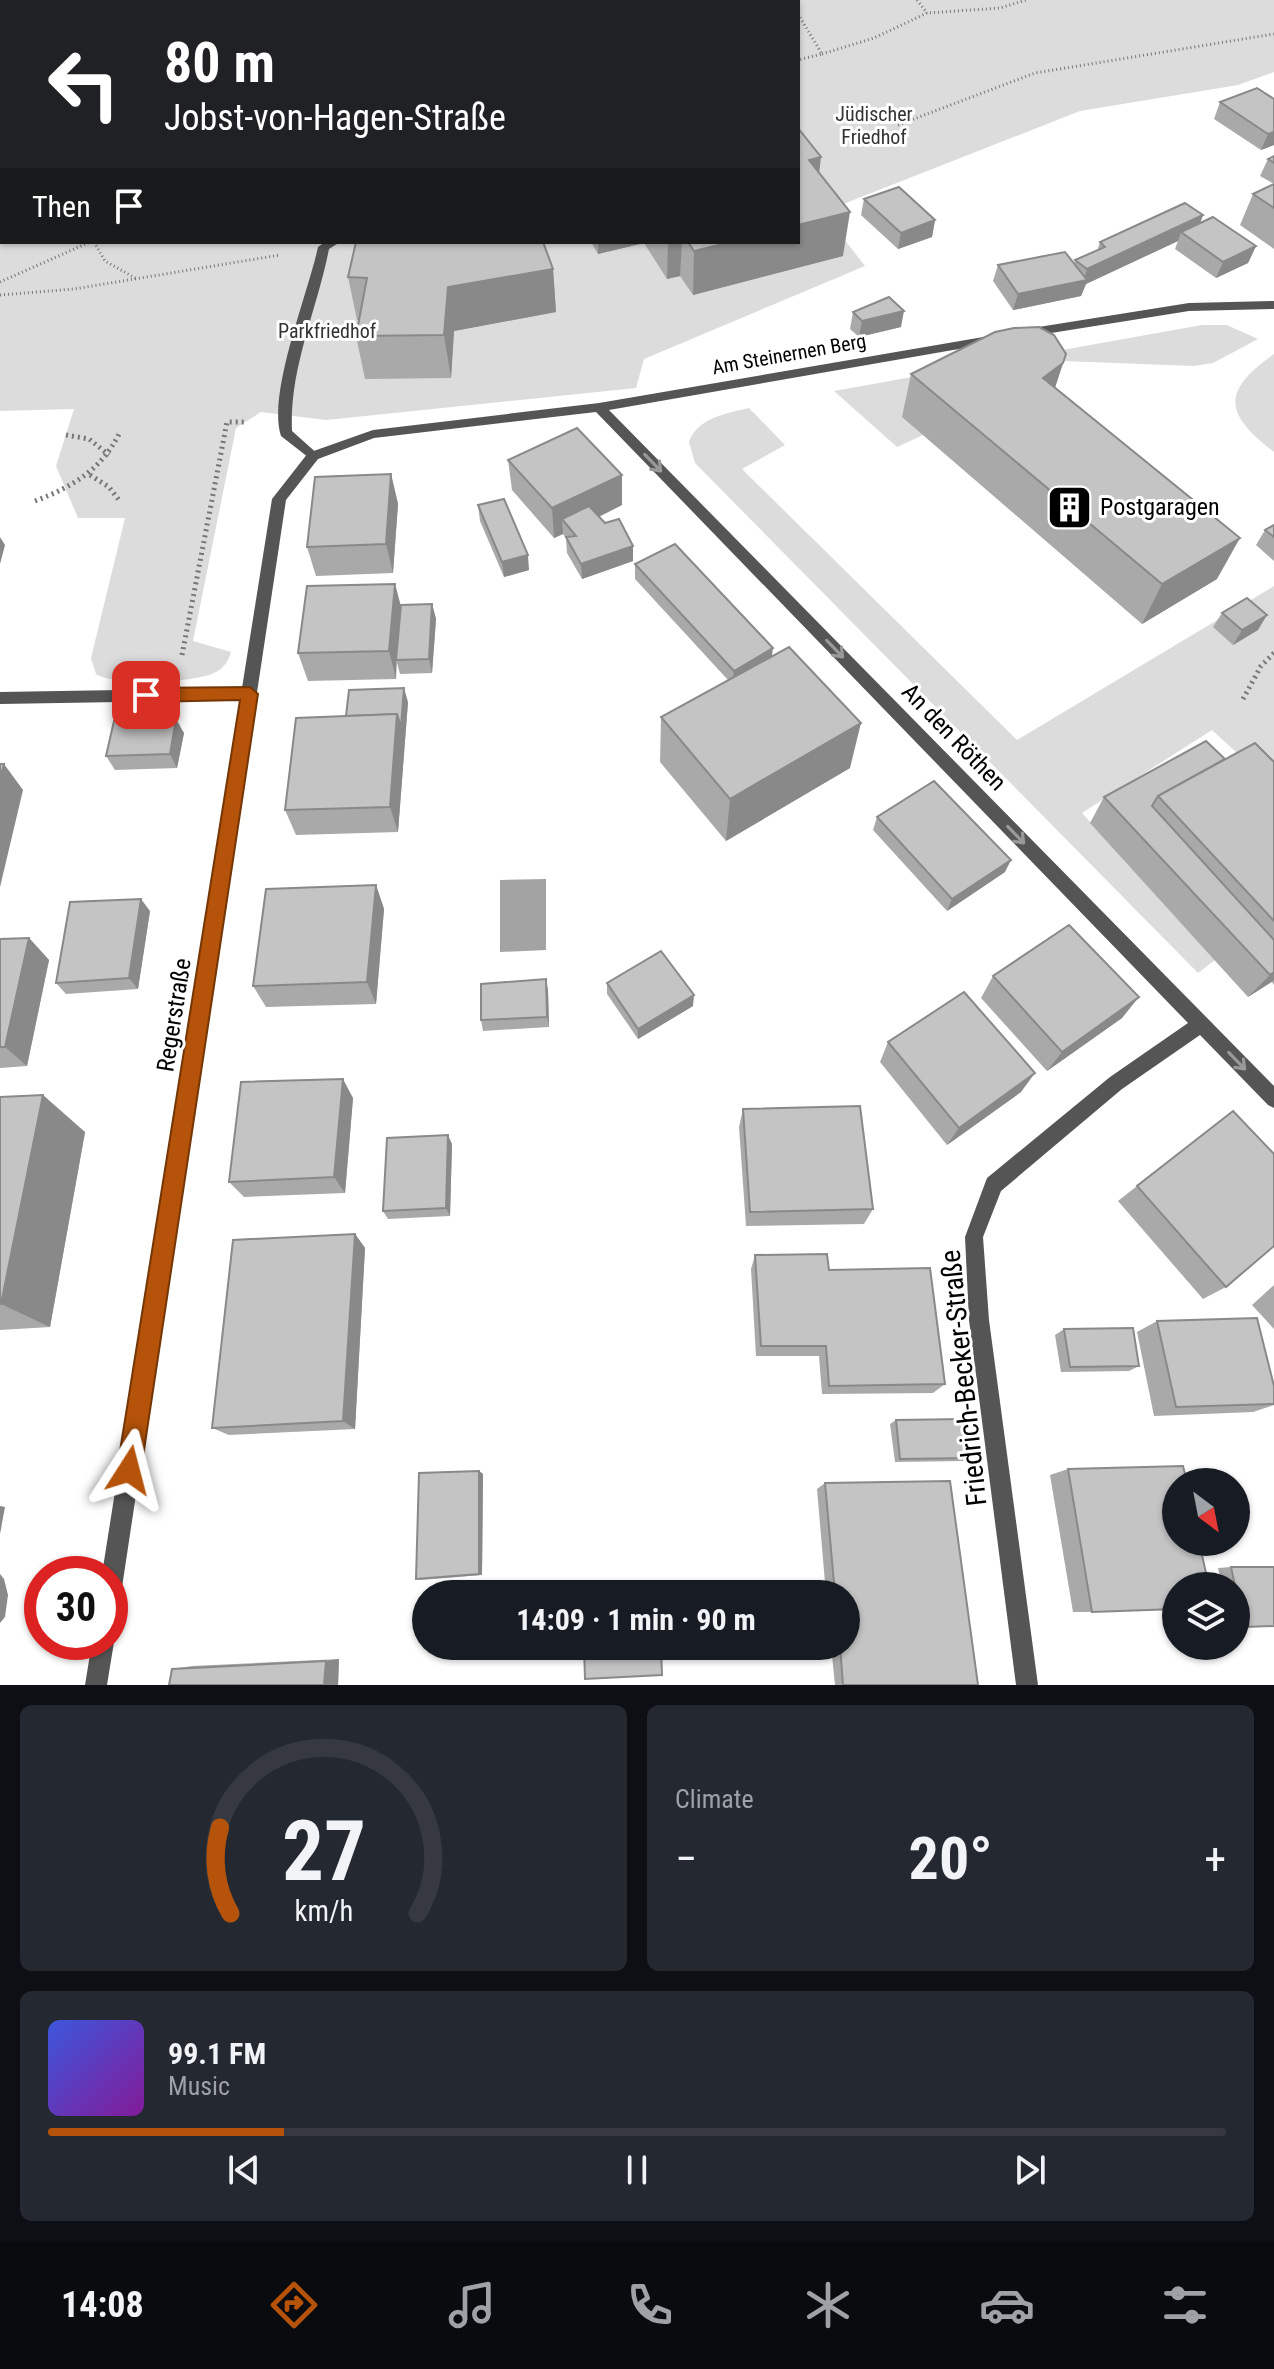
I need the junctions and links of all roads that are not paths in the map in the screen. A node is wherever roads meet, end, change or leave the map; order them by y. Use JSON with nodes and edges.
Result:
{"nodes":[{"id":1,"x":329,"y":245,"type":"edge"},
{"id":2,"x":1259,"y":305,"type":"junction"},
{"id":3,"x":1274,"y":305,"type":"edge"},
{"id":4,"x":1274,"y":316,"type":"edge"},
{"id":5,"x":599,"y":407,"type":"junction"},
{"id":6,"x":313,"y":456,"type":"junction"},
{"id":7,"x":250,"y":694,"type":"junction"},
{"id":8,"x":0,"y":698,"type":"edge"},
{"id":9,"x":1201,"y":1024,"type":"junction"},
{"id":10,"x":1274,"y":1099,"type":"edge"},
{"id":11,"x":116,"y":1556,"type":"edge"},
{"id":12,"x":100,"y":1660,"type":"edge"},
{"id":13,"x":96,"y":1685,"type":"edge"},
{"id":14,"x":1027,"y":1685,"type":"edge"}],
"edges":[{"from":1,"to":6,"type":"street"},
{"from":2,"to":3,"type":"street","name":"Am Steinernen Berg"},
{"from":2,"to":4,"type":"street"},
{"from":2,"to":5,"type":"street","name":"Am Steinernen Berg"},
{"from":5,"to":6,"type":"street","name":"Am Steinernen Berg"},
{"from":5,"to":9,"type":"street","name":"An den Röthen","one_way":true},
{"from":6,"to":7,"type":"street","name":"Regerstraße"},
{"from":7,"to":8,"type":"street"},
{"from":7,"to":11,"type":"street","name":"Regerstraße"},
{"from":9,"to":10,"type":"street","name":"An den Röthen","one_way":true},
{"from":9,"to":14,"type":"street","name":"Friedrich-Becker-Straße"},
{"from":12,"to":13,"type":"street"}]}
